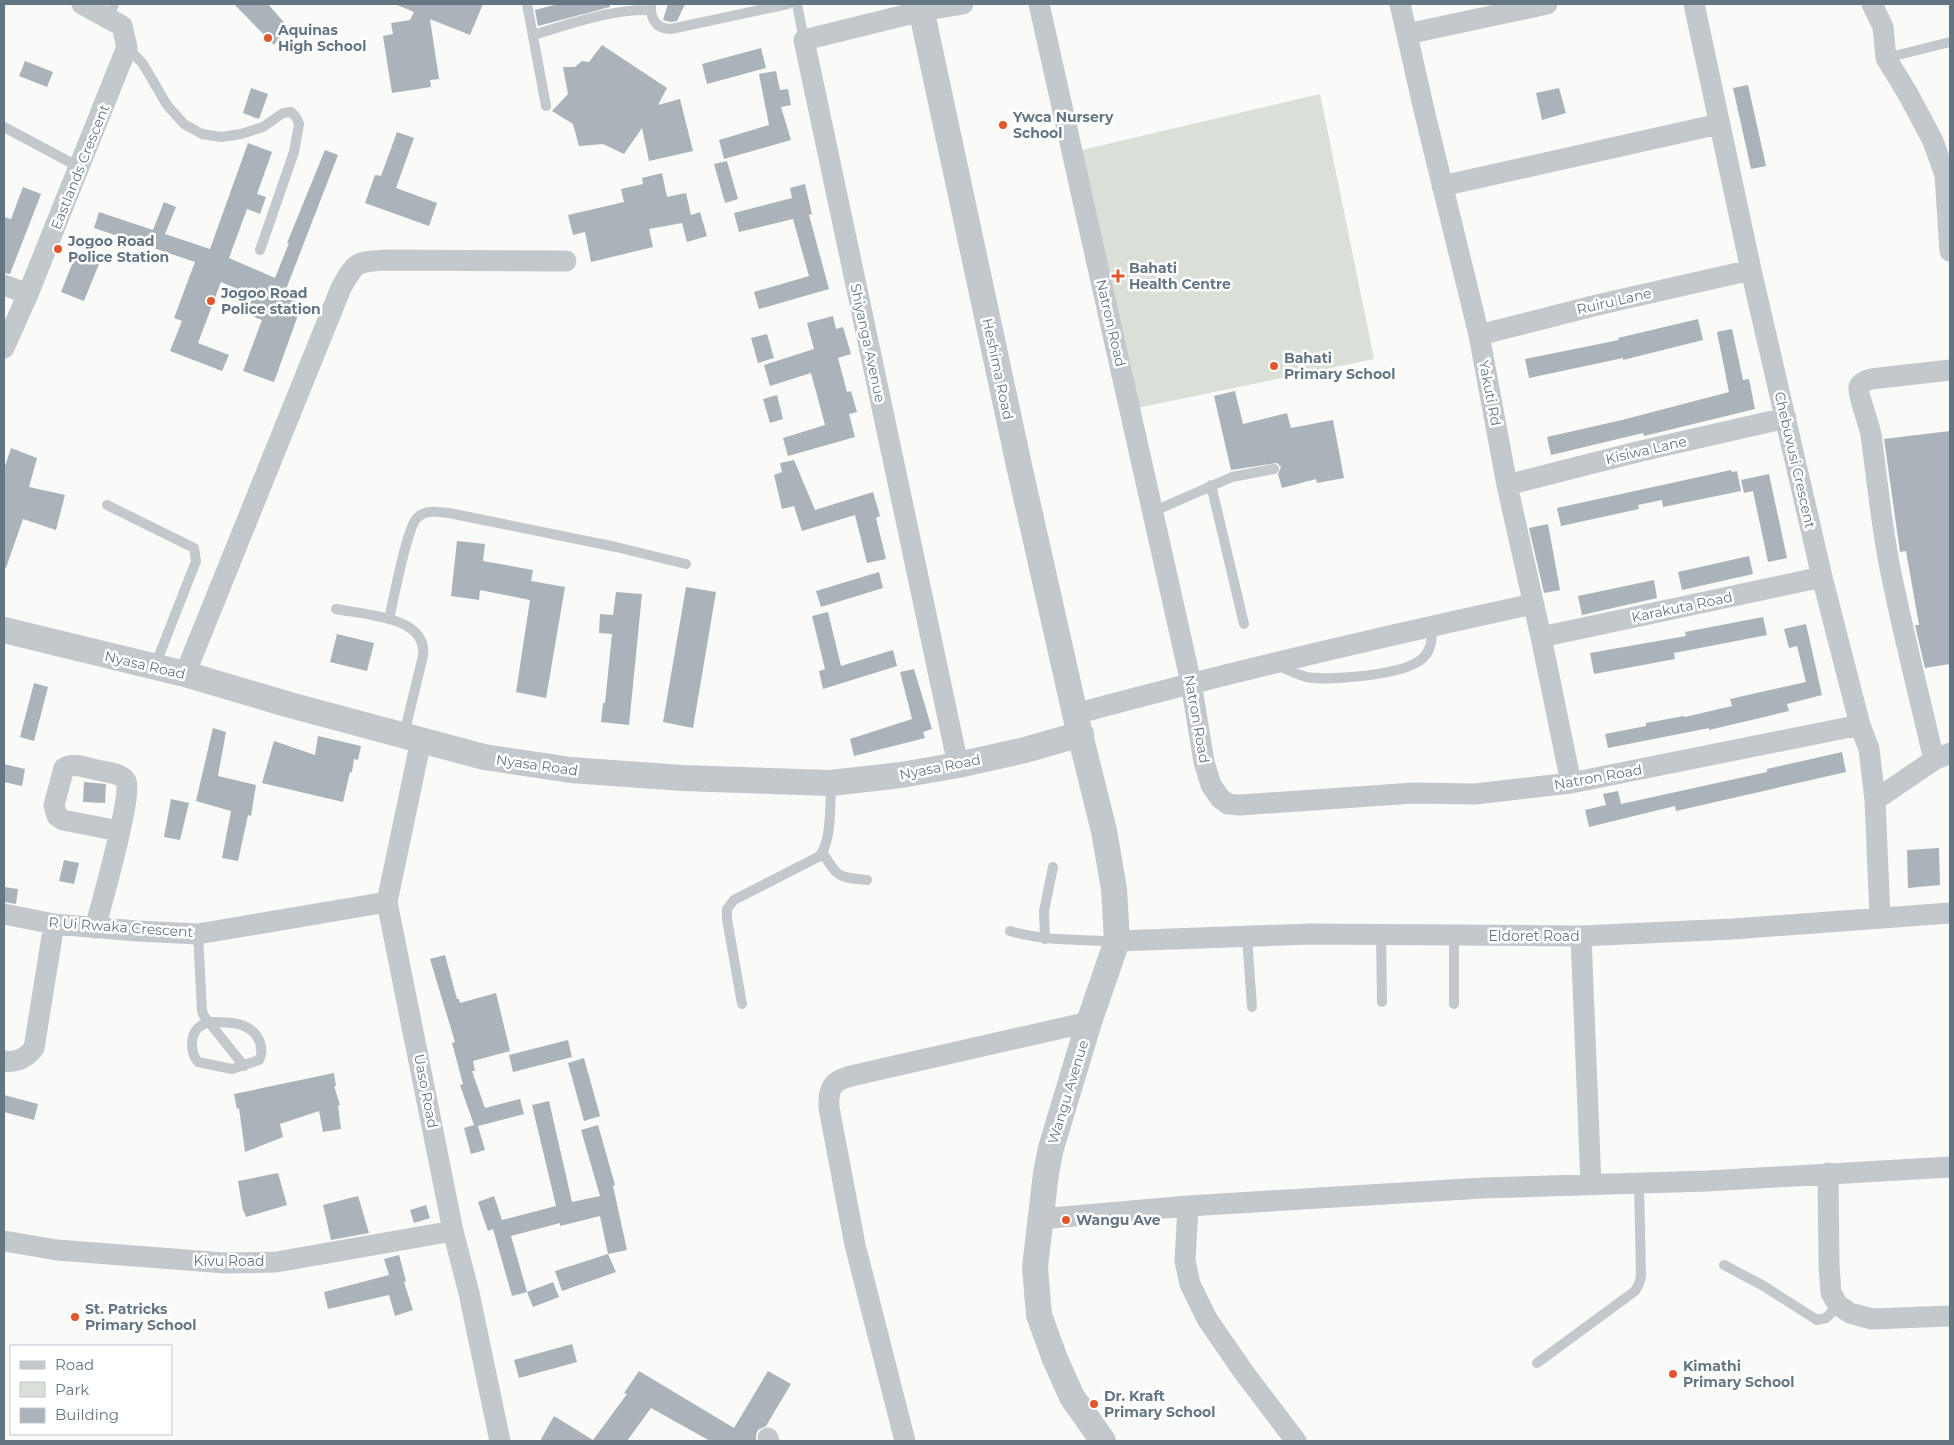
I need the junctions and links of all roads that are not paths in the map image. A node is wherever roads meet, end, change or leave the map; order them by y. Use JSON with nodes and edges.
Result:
{"nodes":[{"id":1,"x":82,"y":4,"type":"edge"},
{"id":2,"x":527,"y":4,"type":"edge"},
{"id":3,"x":788,"y":4,"type":"edge"},
{"id":4,"x":797,"y":4,"type":"edge"},
{"id":5,"x":963,"y":4,"type":"edge"},
{"id":6,"x":1039,"y":4,"type":"edge"},
{"id":7,"x":1400,"y":4,"type":"edge"},
{"id":8,"x":1547,"y":4,"type":"edge"},
{"id":9,"x":1694,"y":4,"type":"edge"},
{"id":10,"x":1872,"y":4,"type":"edge"},
{"id":11,"x":651,"y":7,"type":"edge"},
{"id":12,"x":921,"y":7,"type":"edge"},
{"id":13,"x":112,"y":11,"type":"edge"},
{"id":14,"x":1407,"y":34,"type":"junction"},
{"id":15,"x":533,"y":35,"type":"junction"},
{"id":16,"x":804,"y":40,"type":"junction"},
{"id":17,"x":1950,"y":42,"type":"edge"},
{"id":18,"x":127,"y":46,"type":"junction"},
{"id":19,"x":1886,"y":58,"type":"junction"},
{"id":20,"x":546,"y":106,"type":"dead end"},
{"id":21,"x":1719,"y":124,"type":"junction"},
{"id":22,"x":4,"y":127,"type":"edge"},
{"id":23,"x":80,"y":167,"type":"junction"},
{"id":24,"x":1442,"y":186,"type":"junction"},
{"id":25,"x":260,"y":250,"type":"dead end"},
{"id":26,"x":1950,"y":250,"type":"edge"},
{"id":27,"x":566,"y":261,"type":"dead end"},
{"id":28,"x":1751,"y":270,"type":"junction"},
{"id":29,"x":4,"y":285,"type":"edge"},
{"id":30,"x":28,"y":294,"type":"junction"},
{"id":31,"x":1479,"y":335,"type":"junction"},
{"id":32,"x":4,"y":348,"type":"edge"},
{"id":33,"x":1950,"y":370,"type":"edge"},
{"id":34,"x":1786,"y":418,"type":"junction"},
{"id":35,"x":1274,"y":468,"type":"dead end"},
{"id":36,"x":1211,"y":485,"type":"junction"},
{"id":37,"x":1507,"y":485,"type":"junction"},
{"id":38,"x":107,"y":505,"type":"dead end"},
{"id":39,"x":1152,"y":512,"type":"junction"},
{"id":40,"x":686,"y":564,"type":"dead end"},
{"id":41,"x":1822,"y":576,"type":"junction"},
{"id":42,"x":1533,"y":604,"type":"junction"},
{"id":43,"x":336,"y":609,"type":"dead end"},
{"id":44,"x":389,"y":619,"type":"junction"},
{"id":45,"x":1244,"y":624,"type":"dead end"},
{"id":46,"x":1432,"y":626,"type":"junction"},
{"id":47,"x":4,"y":630,"type":"edge"},
{"id":48,"x":1541,"y":636,"type":"junction"},
{"id":49,"x":1274,"y":663,"type":"junction"},
{"id":50,"x":154,"y":667,"type":"junction"},
{"id":51,"x":186,"y":674,"type":"junction"},
{"id":52,"x":1191,"y":683,"type":"junction"},
{"id":53,"x":1078,"y":724,"type":"junction"},
{"id":54,"x":1860,"y":725,"type":"junction"},
{"id":55,"x":413,"y":738,"type":"junction"},
{"id":56,"x":1942,"y":757,"type":"edge"},
{"id":57,"x":958,"y":765,"type":"junction"},
{"id":58,"x":831,"y":783,"type":"junction"},
{"id":59,"x":1571,"y":784,"type":"junction"},
{"id":60,"x":1875,"y":800,"type":"junction"},
{"id":61,"x":119,"y":831,"type":"dead end"},
{"id":62,"x":823,"y":853,"type":"junction"},
{"id":63,"x":1054,"y":867,"type":"dead end"},
{"id":64,"x":867,"y":880,"type":"dead end"},
{"id":65,"x":387,"y":902,"type":"junction"},
{"id":66,"x":1950,"y":913,"type":"edge"},
{"id":67,"x":4,"y":914,"type":"edge"},
{"id":68,"x":1880,"y":917,"type":"junction"},
{"id":69,"x":54,"y":924,"type":"junction"},
{"id":70,"x":95,"y":928,"type":"junction"},
{"id":71,"x":1010,"y":931,"type":"dead end"},
{"id":72,"x":198,"y":934,"type":"junction"},
{"id":73,"x":1381,"y":935,"type":"junction"},
{"id":74,"x":1454,"y":935,"type":"junction"},
{"id":75,"x":1247,"y":936,"type":"junction"},
{"id":76,"x":1581,"y":936,"type":"junction"},
{"id":77,"x":1045,"y":939,"type":"junction"},
{"id":78,"x":1117,"y":941,"type":"junction"},
{"id":79,"x":1382,"y":1002,"type":"dead end"},
{"id":80,"x":742,"y":1004,"type":"dead end"},
{"id":81,"x":1454,"y":1004,"type":"dead end"},
{"id":82,"x":1252,"y":1007,"type":"dead end"},
{"id":83,"x":208,"y":1022,"type":"junction"},
{"id":84,"x":1089,"y":1022,"type":"junction"},
{"id":85,"x":4,"y":1061,"type":"edge"},
{"id":86,"x":244,"y":1066,"type":"junction"},
{"id":87,"x":1950,"y":1167,"type":"edge"},
{"id":88,"x":1828,"y":1173,"type":"junction"},
{"id":89,"x":1638,"y":1184,"type":"junction"},
{"id":90,"x":1590,"y":1185,"type":"junction"},
{"id":91,"x":1188,"y":1206,"type":"junction"},
{"id":92,"x":1040,"y":1219,"type":"junction"},
{"id":93,"x":453,"y":1231,"type":"junction"},
{"id":94,"x":4,"y":1242,"type":"edge"},
{"id":95,"x":1724,"y":1265,"type":"dead end"},
{"id":96,"x":1838,"y":1305,"type":"junction"},
{"id":97,"x":1950,"y":1316,"type":"edge"},
{"id":98,"x":1537,"y":1363,"type":"dead end"},
{"id":99,"x":500,"y":1441,"type":"edge"},
{"id":100,"x":905,"y":1441,"type":"edge"},
{"id":101,"x":1103,"y":1441,"type":"edge"},
{"id":102,"x":1296,"y":1441,"type":"edge"}],
"edges":[{"from":1,"to":13,"type":"street"},
{"from":2,"to":15,"type":"lane"},
{"from":3,"to":11,"type":"lane"},
{"from":4,"to":16,"type":"lane"},
{"from":5,"to":12,"type":"street"},
{"from":6,"to":39,"type":"street","name":"Natron Road"},
{"from":7,"to":14,"type":"street","name":"Yakuti Rd"},
{"from":8,"to":14,"type":"street"},
{"from":9,"to":21,"type":"street","name":"Chebuvusi Crescent"},
{"from":10,"to":19,"type":"street"},
{"from":11,"to":15,"type":"lane"},
{"from":12,"to":16,"type":"street"},
{"from":12,"to":53,"type":"street","name":"Heshima Road"},
{"from":13,"to":18,"type":"street"},
{"from":14,"to":24,"type":"street","name":"Yakuti Rd"},
{"from":15,"to":20,"type":"lane"},
{"from":16,"to":57,"type":"street","name":"Shiyanga Avenue"},
{"from":17,"to":19,"type":"lane"},
{"from":18,"to":23,"type":"street","name":"Eastlands Crescent"},
{"from":18,"to":25,"type":"lane"},
{"from":19,"to":26,"type":"street"},
{"from":21,"to":24,"type":"street"},
{"from":21,"to":28,"type":"street","name":"Chebuvusi Crescent"},
{"from":22,"to":23,"type":"lane"},
{"from":23,"to":30,"type":"street","name":"Eastlands Crescent"},
{"from":24,"to":31,"type":"street","name":"Yakuti Rd"},
{"from":27,"to":51,"type":"street"},
{"from":28,"to":31,"type":"street","name":"Ruiru Lane"},
{"from":28,"to":34,"type":"street","name":"Chebuvusi Crescent"},
{"from":29,"to":30,"type":"street"},
{"from":30,"to":32,"type":"street","name":"Eastlands Crescent"},
{"from":31,"to":37,"type":"street","name":"Yakuti Rd"},
{"from":33,"to":56,"type":"street"},
{"from":34,"to":37,"type":"street","name":"Kisiwa Lane"},
{"from":34,"to":41,"type":"street","name":"Chebuvusi Crescent"},
{"from":35,"to":36,"type":"lane"},
{"from":36,"to":39,"type":"lane"},
{"from":36,"to":45,"type":"lane"},
{"from":37,"to":42,"type":"street","name":"Yakuti Rd"},
{"from":38,"to":50,"type":"lane"},
{"from":39,"to":52,"type":"street","name":"Natron Road"},
{"from":40,"to":44,"type":"lane"},
{"from":41,"to":48,"type":"street","name":"Karakuta Road"},
{"from":41,"to":54,"type":"street","name":"Chebuvusi Crescent"},
{"from":42,"to":46,"type":"street"},
{"from":42,"to":48,"type":"street","name":"Yakuti Rd"},
{"from":43,"to":44,"type":"lane"},
{"from":44,"to":55,"type":"lane"},
{"from":46,"to":49,"type":"street"},
{"from":46,"to":49,"type":"lane"},
{"from":47,"to":50,"type":"street","name":"Nyasa Road"},
{"from":48,"to":59,"type":"street","name":"Yakuti Rd"},
{"from":49,"to":52,"type":"street"},
{"from":50,"to":51,"type":"street","name":"Nyasa Road"},
{"from":51,"to":55,"type":"street","name":"Nyasa Road"},
{"from":52,"to":53,"type":"street"},
{"from":52,"to":59,"type":"street","name":"Natron Road"},
{"from":53,"to":57,"type":"street","name":"Nyasa Road"},
{"from":53,"to":78,"type":"street","name":"Wangu Avenue"},
{"from":54,"to":59,"type":"street","name":"Natron Road"},
{"from":54,"to":60,"type":"street","name":"Chebuvusi Crescent"},
{"from":55,"to":58,"type":"street","name":"Nyasa Road"},
{"from":55,"to":65,"type":"street","name":"Uaso Road"},
{"from":56,"to":60,"type":"street"},
{"from":57,"to":58,"type":"street","name":"Nyasa Road"},
{"from":58,"to":62,"type":"lane"},
{"from":60,"to":68,"type":"street","name":"Chebuvusi Crescent"},
{"from":61,"to":70,"type":"street"},
{"from":62,"to":64,"type":"lane"},
{"from":62,"to":80,"type":"lane"},
{"from":63,"to":77,"type":"lane"},
{"from":65,"to":72,"type":"street","name":"R Ui Rwaka Crescent"},
{"from":65,"to":93,"type":"street","name":"Uaso Road"},
{"from":66,"to":68,"type":"street","name":"Eldoret Road"},
{"from":67,"to":69,"type":"street","name":"R Ui Rwaka Crescent"},
{"from":68,"to":76,"type":"street","name":"Eldoret Road"},
{"from":69,"to":70,"type":"street","name":"R Ui Rwaka Crescent"},
{"from":69,"to":85,"type":"street"},
{"from":70,"to":72,"type":"street","name":"R Ui Rwaka Crescent"},
{"from":71,"to":77,"type":"lane"},
{"from":72,"to":83,"type":"lane"},
{"from":73,"to":74,"type":"street","name":"Eldoret Road"},
{"from":73,"to":75,"type":"street","name":"Eldoret Road"},
{"from":73,"to":79,"type":"lane"},
{"from":74,"to":76,"type":"street","name":"Eldoret Road"},
{"from":74,"to":81,"type":"lane"},
{"from":75,"to":78,"type":"street","name":"Eldoret Road"},
{"from":75,"to":82,"type":"lane"},
{"from":76,"to":90,"type":"street"},
{"from":77,"to":78,"type":"lane"},
{"from":78,"to":84,"type":"street","name":"Wangu Avenue"},
{"from":83,"to":86,"type":"lane"},
{"from":83,"to":86,"type":"lane"},
{"from":83,"to":86,"type":"lane"},
{"from":84,"to":92,"type":"street","name":"Wangu Avenue"},
{"from":84,"to":100,"type":"street"},
{"from":87,"to":88,"type":"street"},
{"from":88,"to":89,"type":"street"},
{"from":88,"to":96,"type":"street"},
{"from":89,"to":90,"type":"street"},
{"from":89,"to":98,"type":"lane"},
{"from":90,"to":91,"type":"street"},
{"from":91,"to":92,"type":"street"},
{"from":91,"to":102,"type":"street"},
{"from":92,"to":101,"type":"street","name":"Wangu Avenue"},
{"from":93,"to":94,"type":"street","name":"Kivu Road"},
{"from":93,"to":99,"type":"street","name":"Uaso Road"},
{"from":95,"to":96,"type":"lane"},
{"from":96,"to":97,"type":"street"}]}
